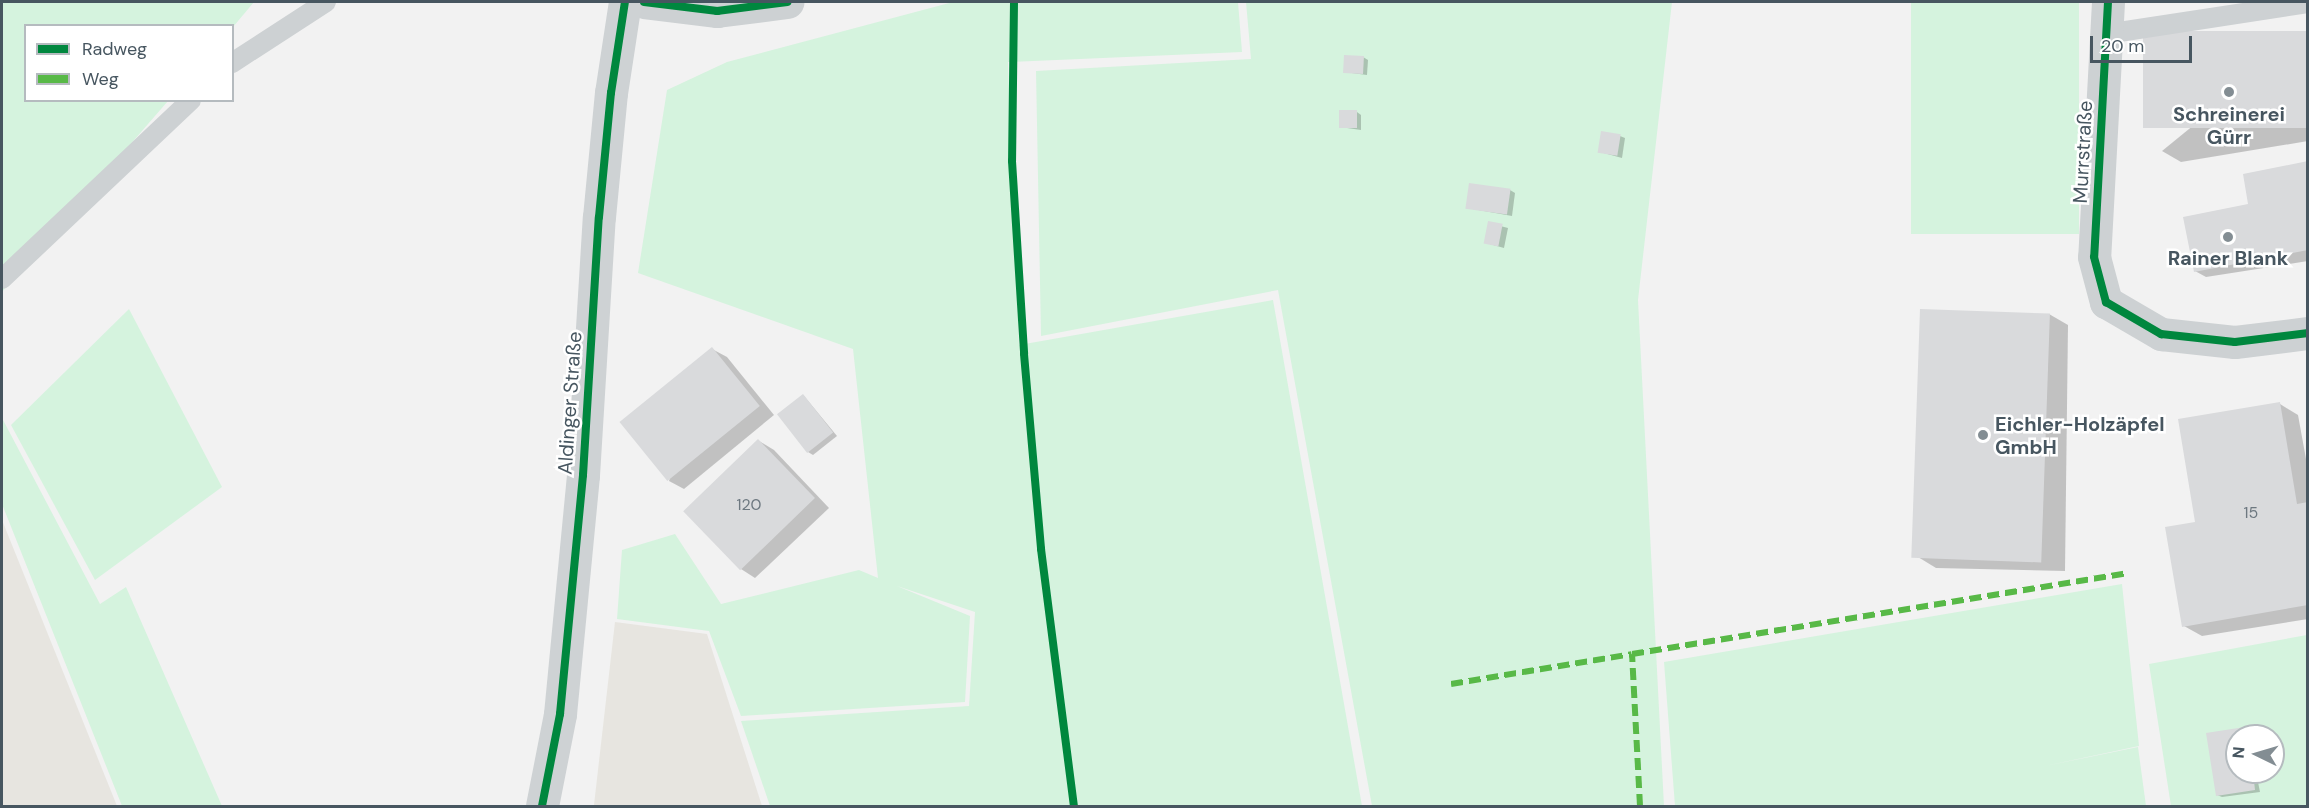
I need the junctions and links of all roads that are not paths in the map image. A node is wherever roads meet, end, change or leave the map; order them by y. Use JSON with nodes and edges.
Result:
{"nodes":[{"id":1,"x":326,"y":2,"type":"edge"},
{"id":2,"x":625,"y":2,"type":"edge"},
{"id":3,"x":644,"y":2,"type":"edge"},
{"id":4,"x":787,"y":2,"type":"edge"},
{"id":5,"x":2108,"y":2,"type":"edge"},
{"id":6,"x":2307,"y":3,"type":"edge"},
{"id":7,"x":2106,"y":34,"type":"junction"},
{"id":8,"x":234,"y":62,"type":"edge"},
{"id":9,"x":189,"y":102,"type":"edge"},
{"id":10,"x":2,"y":279,"type":"edge"},
{"id":11,"x":2307,"y":333,"type":"edge"},
{"id":12,"x":542,"y":807,"type":"edge"}],
"edges":[{"from":1,"to":8,"type":"lane"},
{"from":2,"to":12,"type":"main road","name":"Aldinger Straße"},
{"from":3,"to":4,"type":"street"},
{"from":5,"to":7,"type":"street","name":"Murrstraße"},
{"from":6,"to":7,"type":"lane"},
{"from":7,"to":11,"type":"street","name":"Murrstraße"},
{"from":9,"to":10,"type":"lane"}]}
